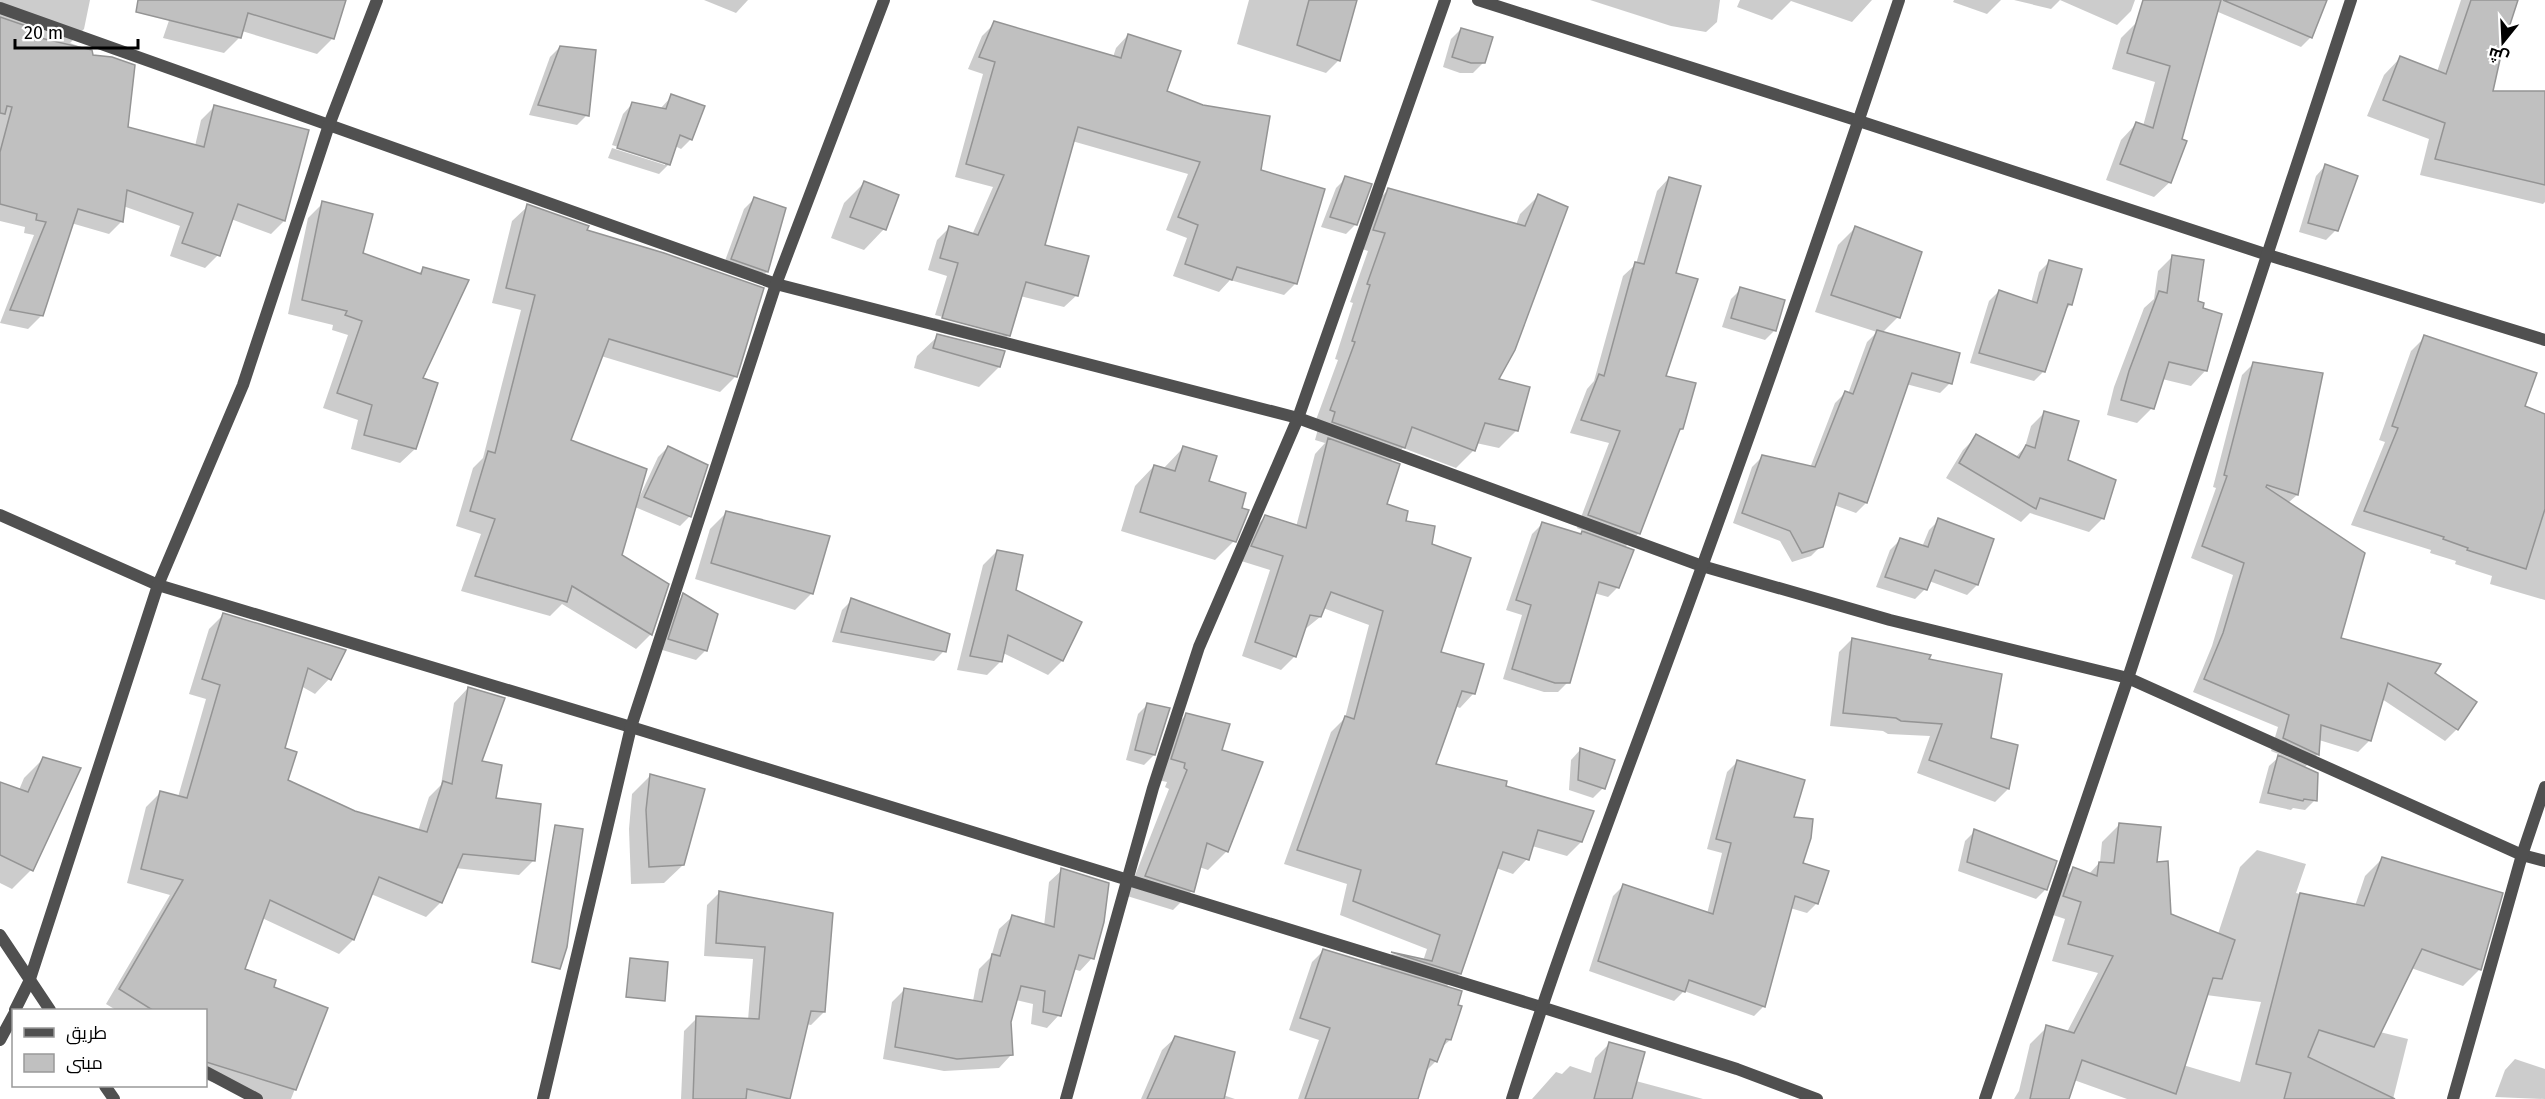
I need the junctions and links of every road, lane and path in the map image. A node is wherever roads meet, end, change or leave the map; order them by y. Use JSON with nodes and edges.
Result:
{"nodes":[{"id":1,"x":377,"y":0,"type":"edge"},
{"id":2,"x":884,"y":0,"type":"edge"},
{"id":3,"x":1445,"y":0,"type":"edge"},
{"id":4,"x":1478,"y":0,"type":"edge"},
{"id":5,"x":1899,"y":0,"type":"edge"},
{"id":6,"x":2351,"y":0,"type":"edge"},
{"id":7,"x":0,"y":8,"type":"edge"},
{"id":8,"x":1859,"y":121,"type":"junction"},
{"id":9,"x":329,"y":125,"type":"junction"},
{"id":10,"x":2268,"y":255,"type":"junction"},
{"id":11,"x":776,"y":284,"type":"junction"},
{"id":12,"x":2545,"y":340,"type":"edge"},
{"id":13,"x":1298,"y":418,"type":"junction"},
{"id":14,"x":0,"y":515,"type":"edge"},
{"id":15,"x":1702,"y":566,"type":"junction"},
{"id":16,"x":158,"y":585,"type":"junction"},
{"id":17,"x":2128,"y":678,"type":"junction"},
{"id":18,"x":631,"y":727,"type":"junction"},
{"id":19,"x":2545,"y":787,"type":"edge"},
{"id":20,"x":2522,"y":855,"type":"junction"},
{"id":21,"x":2545,"y":861,"type":"edge"},
{"id":22,"x":1127,"y":881,"type":"junction"},
{"id":23,"x":0,"y":935,"type":"edge"},
{"id":24,"x":29,"y":982,"type":"junction"},
{"id":25,"x":1541,"y":1007,"type":"junction"},
{"id":26,"x":16,"y":1009,"type":"edge"},
{"id":27,"x":49,"y":1009,"type":"edge"},
{"id":28,"x":12,"y":1016,"type":"edge"},
{"id":29,"x":0,"y":1040,"type":"edge"},
{"id":30,"x":207,"y":1073,"type":"edge"},
{"id":31,"x":257,"y":1099,"type":"edge"},
{"id":32,"x":543,"y":1099,"type":"edge"},
{"id":33,"x":1066,"y":1099,"type":"edge"},
{"id":34,"x":1512,"y":1099,"type":"edge"},
{"id":35,"x":1817,"y":1099,"type":"edge"},
{"id":36,"x":1985,"y":1099,"type":"edge"},
{"id":37,"x":2453,"y":1099,"type":"edge"}],
"edges":[{"from":1,"to":9,"type":"street"},
{"from":2,"to":11,"type":"street"},
{"from":3,"to":13,"type":"street"},
{"from":4,"to":8,"type":"street"},
{"from":5,"to":8,"type":"street"},
{"from":6,"to":10,"type":"street"},
{"from":7,"to":9,"type":"street"},
{"from":8,"to":10,"type":"street"},
{"from":8,"to":15,"type":"street"},
{"from":9,"to":11,"type":"street"},
{"from":9,"to":16,"type":"street"},
{"from":10,"to":12,"type":"street"},
{"from":10,"to":17,"type":"street"},
{"from":11,"to":13,"type":"street"},
{"from":11,"to":18,"type":"street"},
{"from":13,"to":15,"type":"street"},
{"from":13,"to":22,"type":"street"},
{"from":14,"to":16,"type":"street"},
{"from":15,"to":17,"type":"street"},
{"from":15,"to":25,"type":"street"},
{"from":16,"to":18,"type":"street"},
{"from":16,"to":24,"type":"street"},
{"from":17,"to":20,"type":"street"},
{"from":17,"to":36,"type":"street"},
{"from":18,"to":22,"type":"street"},
{"from":18,"to":32,"type":"street"},
{"from":19,"to":20,"type":"street"},
{"from":20,"to":21,"type":"street"},
{"from":20,"to":37,"type":"street"},
{"from":22,"to":25,"type":"street"},
{"from":22,"to":33,"type":"street"},
{"from":23,"to":24,"type":"street"},
{"from":24,"to":26,"type":"street"},
{"from":24,"to":27,"type":"street"},
{"from":25,"to":34,"type":"street"},
{"from":25,"to":35,"type":"street"},
{"from":28,"to":29,"type":"street"},
{"from":30,"to":31,"type":"street"}]}
